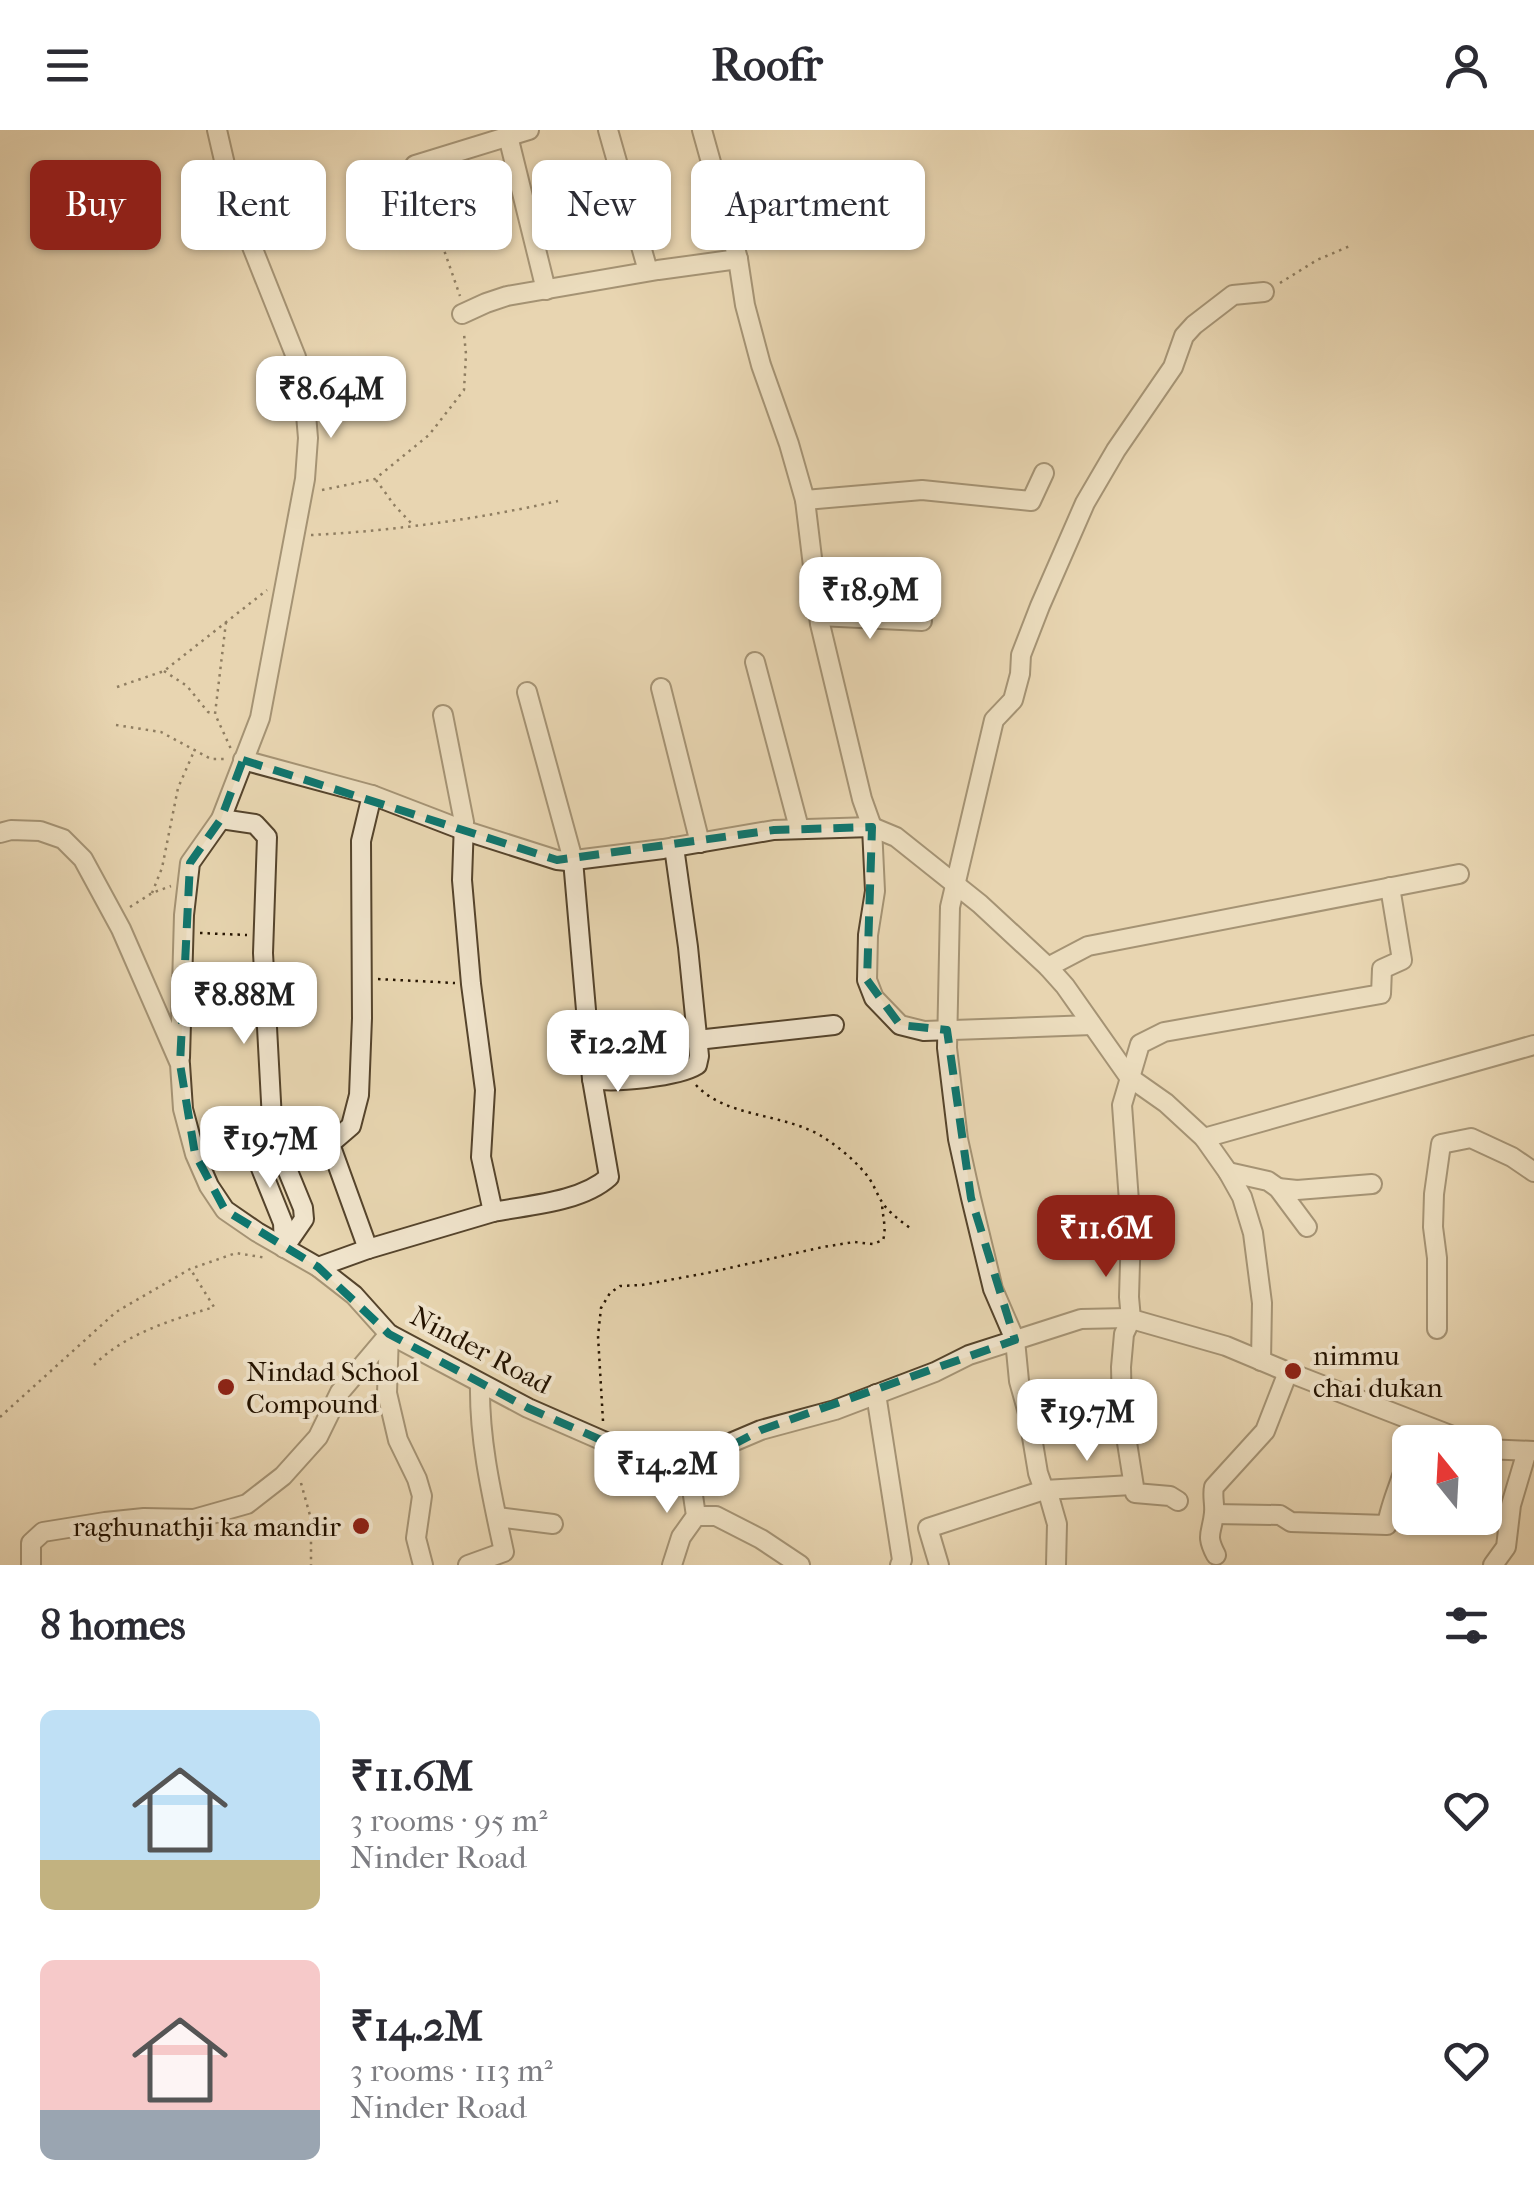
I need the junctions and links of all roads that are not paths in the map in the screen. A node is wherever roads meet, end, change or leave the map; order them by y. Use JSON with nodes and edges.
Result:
{"nodes":[{"id":1,"x":217,"y":130,"type":"edge"},
{"id":2,"x":528,"y":130,"type":"edge"},
{"id":3,"x":608,"y":130,"type":"edge"},
{"id":4,"x":702,"y":130,"type":"edge"},
{"id":5,"x":508,"y":136,"type":"junction"},
{"id":6,"x":432,"y":160,"type":"edge"},
{"id":7,"x":738,"y":259,"type":"junction"},
{"id":8,"x":648,"y":272,"type":"junction"},
{"id":9,"x":546,"y":290,"type":"junction"},
{"id":10,"x":1264,"y":292,"type":"road end"},
{"id":11,"x":462,"y":314,"type":"road end"},
{"id":12,"x":1044,"y":473,"type":"dead end"},
{"id":13,"x":805,"y":500,"type":"junction"},
{"id":14,"x":819,"y":616,"type":"junction"},
{"id":15,"x":922,"y":621,"type":"dead end"},
{"id":16,"x":756,"y":662,"type":"dead end"},
{"id":17,"x":661,"y":688,"type":"dead end"},
{"id":18,"x":527,"y":692,"type":"dead end"},
{"id":19,"x":443,"y":715,"type":"dead end"},
{"id":20,"x":243,"y":760,"type":"junction"},
{"id":21,"x":372,"y":795,"type":"junction"},
{"id":22,"x":221,"y":818,"type":"junction"},
{"id":23,"x":872,"y":827,"type":"junction"},
{"id":24,"x":799,"y":828,"type":"junction"},
{"id":25,"x":464,"y":830,"type":"junction"},
{"id":26,"x":0,"y":833,"type":"edge"},
{"id":27,"x":700,"y":843,"type":"junction"},
{"id":28,"x":674,"y":848,"type":"junction"},
{"id":29,"x":573,"y":860,"type":"junction"},
{"id":30,"x":1459,"y":874,"type":"dead end"},
{"id":31,"x":955,"y":884,"type":"junction"},
{"id":32,"x":1390,"y":887,"type":"junction"},
{"id":33,"x":1048,"y":967,"type":"junction"},
{"id":34,"x":834,"y":1025,"type":"dead end"},
{"id":35,"x":1092,"y":1025,"type":"junction"},
{"id":36,"x":947,"y":1030,"type":"junction"},
{"id":37,"x":697,"y":1040,"type":"junction"},
{"id":38,"x":1534,"y":1044,"type":"edge"},
{"id":39,"x":180,"y":1064,"type":"junction"},
{"id":40,"x":1129,"y":1077,"type":"junction"},
{"id":41,"x":592,"y":1079,"type":"junction"},
{"id":42,"x":248,"y":1136,"type":"dead end"},
{"id":43,"x":1204,"y":1138,"type":"junction"},
{"id":44,"x":1228,"y":1172,"type":"junction"},
{"id":45,"x":1534,"y":1172,"type":"edge"},
{"id":46,"x":1372,"y":1184,"type":"dead end"},
{"id":47,"x":1278,"y":1188,"type":"junction"},
{"id":48,"x":493,"y":1212,"type":"junction"},
{"id":49,"x":1307,"y":1227,"type":"dead end"},
{"id":50,"x":368,"y":1249,"type":"junction"},
{"id":51,"x":277,"y":1253,"type":"junction"},
{"id":52,"x":318,"y":1267,"type":"junction"},
{"id":53,"x":1131,"y":1318,"type":"junction"},
{"id":54,"x":1438,"y":1330,"type":"dead end"},
{"id":55,"x":389,"y":1334,"type":"junction"},
{"id":56,"x":1015,"y":1340,"type":"junction"},
{"id":57,"x":1261,"y":1360,"type":"junction"},
{"id":58,"x":1288,"y":1372,"type":"junction"},
{"id":59,"x":480,"y":1384,"type":"junction"},
{"id":60,"x":876,"y":1394,"type":"junction"},
{"id":61,"x":1415,"y":1422,"type":"junction"},
{"id":62,"x":1414,"y":1425,"type":"edge"},
{"id":63,"x":1423,"y":1425,"type":"edge"},
{"id":64,"x":1502,"y":1449,"type":"edge"},
{"id":65,"x":1531,"y":1451,"type":"edge"},
{"id":66,"x":689,"y":1468,"type":"junction"},
{"id":67,"x":1132,"y":1485,"type":"junction"},
{"id":68,"x":1044,"y":1490,"type":"junction"},
{"id":69,"x":1178,"y":1501,"type":"dead end"},
{"id":70,"x":1392,"y":1503,"type":"edge"},
{"id":71,"x":1214,"y":1514,"type":"junction"},
{"id":72,"x":696,"y":1516,"type":"junction"},
{"id":73,"x":497,"y":1517,"type":"junction"},
{"id":74,"x":552,"y":1524,"type":"dead end"},
{"id":75,"x":1216,"y":1555,"type":"dead end"},
{"id":76,"x":510,"y":1558,"type":"edge"},
{"id":77,"x":32,"y":1565,"type":"edge"},
{"id":78,"x":423,"y":1565,"type":"edge"},
{"id":79,"x":468,"y":1565,"type":"edge"},
{"id":80,"x":672,"y":1565,"type":"edge"},
{"id":81,"x":800,"y":1565,"type":"edge"},
{"id":82,"x":900,"y":1565,"type":"edge"},
{"id":83,"x":939,"y":1565,"type":"edge"},
{"id":84,"x":1056,"y":1565,"type":"edge"},
{"id":85,"x":1494,"y":1565,"type":"edge"}],
"edges":[{"from":1,"to":20,"type":"street"},
{"from":2,"to":5,"type":"street"},
{"from":3,"to":8,"type":"street"},
{"from":4,"to":7,"type":"street"},
{"from":5,"to":6,"type":"street"},
{"from":5,"to":9,"type":"street"},
{"from":7,"to":8,"type":"street"},
{"from":7,"to":13,"type":"street"},
{"from":8,"to":9,"type":"street"},
{"from":9,"to":11,"type":"street"},
{"from":10,"to":31,"type":"street"},
{"from":12,"to":13,"type":"street"},
{"from":13,"to":14,"type":"street"},
{"from":14,"to":15,"type":"street"},
{"from":14,"to":23,"type":"street"},
{"from":16,"to":24,"type":"street"},
{"from":17,"to":27,"type":"street"},
{"from":18,"to":29,"type":"street"},
{"from":19,"to":25,"type":"street"},
{"from":20,"to":21,"type":"street"},
{"from":20,"to":22,"type":"street"},
{"from":21,"to":25,"type":"street"},
{"from":21,"to":50,"type":"street"},
{"from":22,"to":39,"type":"street"},
{"from":22,"to":51,"type":"street"},
{"from":23,"to":24,"type":"street"},
{"from":23,"to":31,"type":"street"},
{"from":23,"to":36,"type":"street"},
{"from":24,"to":27,"type":"street"},
{"from":25,"to":29,"type":"street"},
{"from":25,"to":48,"type":"street"},
{"from":26,"to":39,"type":"street","name":"Ninder Road"},
{"from":27,"to":28,"type":"street"},
{"from":28,"to":29,"type":"street"},
{"from":28,"to":37,"type":"street"},
{"from":29,"to":41,"type":"street"},
{"from":30,"to":32,"type":"street"},
{"from":31,"to":33,"type":"street"},
{"from":31,"to":36,"type":"street"},
{"from":32,"to":33,"type":"street"},
{"from":32,"to":40,"type":"street"},
{"from":33,"to":35,"type":"street"},
{"from":34,"to":37,"type":"street"},
{"from":35,"to":36,"type":"street"},
{"from":35,"to":40,"type":"street"},
{"from":36,"to":56,"type":"street"},
{"from":37,"to":41,"type":"street"},
{"from":38,"to":43,"type":"street"},
{"from":39,"to":51,"type":"street","name":"Ninder Road"},
{"from":40,"to":43,"type":"street"},
{"from":40,"to":53,"type":"street"},
{"from":41,"to":48,"type":"street"},
{"from":42,"to":51,"type":"street"},
{"from":43,"to":44,"type":"street"},
{"from":44,"to":47,"type":"street"},
{"from":44,"to":57,"type":"street"},
{"from":45,"to":54,"type":"street"},
{"from":46,"to":47,"type":"street"},
{"from":47,"to":49,"type":"street"},
{"from":48,"to":50,"type":"street"},
{"from":50,"to":52,"type":"street"},
{"from":51,"to":52,"type":"street","name":"Ninder Road"},
{"from":52,"to":55,"type":"street","name":"Ninder Road"},
{"from":53,"to":56,"type":"street"},
{"from":53,"to":57,"type":"street"},
{"from":53,"to":67,"type":"street"},
{"from":55,"to":59,"type":"street","name":"Ninder Road"},
{"from":55,"to":77,"type":"street"},
{"from":55,"to":78,"type":"street"},
{"from":56,"to":60,"type":"street"},
{"from":56,"to":68,"type":"street"},
{"from":57,"to":58,"type":"street"},
{"from":58,"to":61,"type":"street"},
{"from":58,"to":71,"type":"street"},
{"from":59,"to":66,"type":"street","name":"Ninder Road"},
{"from":59,"to":73,"type":"street"},
{"from":60,"to":66,"type":"street"},
{"from":60,"to":82,"type":"street"},
{"from":61,"to":62,"type":"street"},
{"from":61,"to":63,"type":"street"},
{"from":64,"to":65,"type":"street"},
{"from":65,"to":85,"type":"street"},
{"from":66,"to":72,"type":"street"},
{"from":67,"to":68,"type":"street"},
{"from":67,"to":69,"type":"street"},
{"from":68,"to":83,"type":"street"},
{"from":68,"to":84,"type":"street"},
{"from":70,"to":71,"type":"street"},
{"from":71,"to":75,"type":"street"},
{"from":72,"to":80,"type":"street"},
{"from":72,"to":81,"type":"street"},
{"from":73,"to":74,"type":"street"},
{"from":73,"to":76,"type":"street"},
{"from":76,"to":79,"type":"street"}]}
